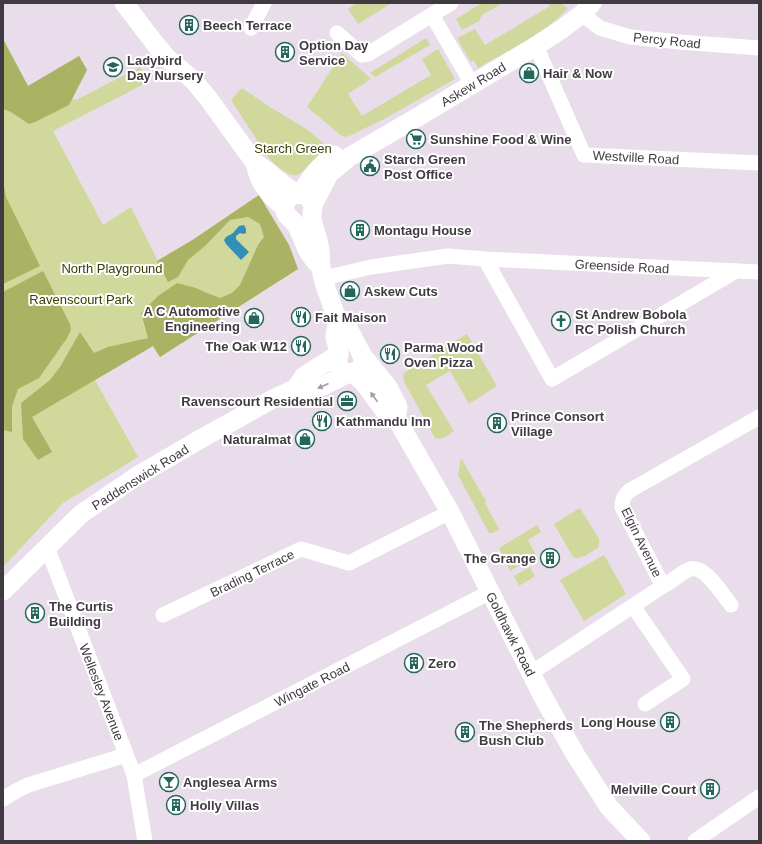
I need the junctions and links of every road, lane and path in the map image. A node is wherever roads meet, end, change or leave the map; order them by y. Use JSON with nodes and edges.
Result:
{"nodes":[{"id":1,"x":124,"y":3,"type":"edge"},
{"id":2,"x":264,"y":3,"type":"edge"},
{"id":3,"x":451,"y":3,"type":"edge"},
{"id":4,"x":587,"y":8,"type":"edge"},
{"id":5,"x":432,"y":15,"type":"junction"},
{"id":6,"x":251,"y":28,"type":"dead end"},
{"id":7,"x":337,"y":33,"type":"dead end"},
{"id":8,"x":536,"y":46,"type":"junction"},
{"id":9,"x":759,"y":48,"type":"edge"},
{"id":10,"x":472,"y":84,"type":"junction"},
{"id":11,"x":759,"y":163,"type":"edge"},
{"id":12,"x":300,"y":206,"type":"junction"},
{"id":13,"x":485,"y":259,"type":"junction"},
{"id":14,"x":736,"y":271,"type":"junction"},
{"id":15,"x":759,"y":272,"type":"edge"},
{"id":16,"x":322,"y":273,"type":"junction"},
{"id":17,"x":338,"y":323,"type":"junction"},
{"id":18,"x":361,"y":353,"type":"junction"},
{"id":19,"x":338,"y":355,"type":"junction"},
{"id":20,"x":351,"y":373,"type":"junction"},
{"id":21,"x":296,"y":388,"type":"junction"},
{"id":22,"x":759,"y":417,"type":"edge"},
{"id":23,"x":396,"y":418,"type":"junction"},
{"id":24,"x":450,"y":512,"type":"junction"},
{"id":25,"x":47,"y":546,"type":"junction"},
{"id":26,"x":663,"y":586,"type":"junction"},
{"id":27,"x":3,"y":591,"type":"edge"},
{"id":28,"x":490,"y":592,"type":"junction"},
{"id":29,"x":731,"y":605,"type":"dead end"},
{"id":30,"x":633,"y":606,"type":"junction"},
{"id":31,"x":163,"y":615,"type":"dead end"},
{"id":32,"x":531,"y":673,"type":"junction"},
{"id":33,"x":645,"y":704,"type":"dead end"},
{"id":34,"x":126,"y":755,"type":"junction"},
{"id":35,"x":134,"y":775,"type":"junction"},
{"id":36,"x":759,"y":797,"type":"edge"},
{"id":37,"x":3,"y":799,"type":"edge"},
{"id":38,"x":145,"y":841,"type":"edge"},
{"id":39,"x":642,"y":841,"type":"edge"},
{"id":40,"x":695,"y":841,"type":"edge"}],
"edges":[{"from":1,"to":12,"type":"main road"},
{"from":2,"to":6,"type":"street"},
{"from":3,"to":5,"type":"street"},
{"from":4,"to":8,"type":"main road","name":"Askew Road"},
{"from":4,"to":9,"type":"street","name":"Percy Road"},
{"from":5,"to":7,"type":"street"},
{"from":5,"to":10,"type":"street"},
{"from":8,"to":10,"type":"main road","name":"Askew Road"},
{"from":8,"to":11,"type":"street","name":"Westville Road"},
{"from":10,"to":12,"type":"main road","name":"Askew Road"},
{"from":12,"to":16,"type":"main road","name":"Goldhawk Road"},
{"from":13,"to":14,"type":"street","name":"Greenside Road"},
{"from":13,"to":14,"type":"street"},
{"from":13,"to":16,"type":"street","name":"Greenside Road"},
{"from":14,"to":15,"type":"street","name":"Greenside Road"},
{"from":16,"to":17,"type":"main road","name":"Goldhawk Road"},
{"from":17,"to":18,"type":"main road","name":"Goldhawk Road"},
{"from":17,"to":19,"type":"main road","name":"Goldhawk Road"},
{"from":18,"to":19,"type":"main road"},
{"from":18,"to":20,"type":"main road"},
{"from":18,"to":23,"type":"main road","name":"Goldhawk Road"},
{"from":19,"to":20,"type":"main road","name":"Goldhawk Road"},
{"from":19,"to":21,"type":"main road","name":"Paddenswick Road"},
{"from":20,"to":21,"type":"main road","name":"Paddenswick Road","one_way":true},
{"from":23,"to":20,"type":"main road","name":"Goldhawk Road","one_way":true},
{"from":21,"to":25,"type":"main road","name":"Paddenswick Road"},
{"from":22,"to":26,"type":"street","name":"Elgin Avenue"},
{"from":23,"to":24,"type":"main road","name":"Goldhawk Road"},
{"from":24,"to":28,"type":"main road","name":"Goldhawk Road"},
{"from":24,"to":31,"type":"street","name":"Brading Terrace"},
{"from":25,"to":27,"type":"main road","name":"Paddenswick Road"},
{"from":25,"to":34,"type":"street","name":"Wellesley Avenue"},
{"from":26,"to":29,"type":"street"},
{"from":26,"to":30,"type":"street","name":"Elgin Avenue"},
{"from":28,"to":32,"type":"main road","name":"Goldhawk Road"},
{"from":28,"to":35,"type":"street","name":"Wingate Road"},
{"from":30,"to":32,"type":"street","name":"Elgin Avenue"},
{"from":30,"to":33,"type":"street"},
{"from":32,"to":39,"type":"main road","name":"Goldhawk Road"},
{"from":34,"to":35,"type":"street","name":"Wellesley Avenue"},
{"from":34,"to":37,"type":"street"},
{"from":35,"to":38,"type":"street","name":"Wellesley Avenue"},
{"from":36,"to":40,"type":"street"}]}
